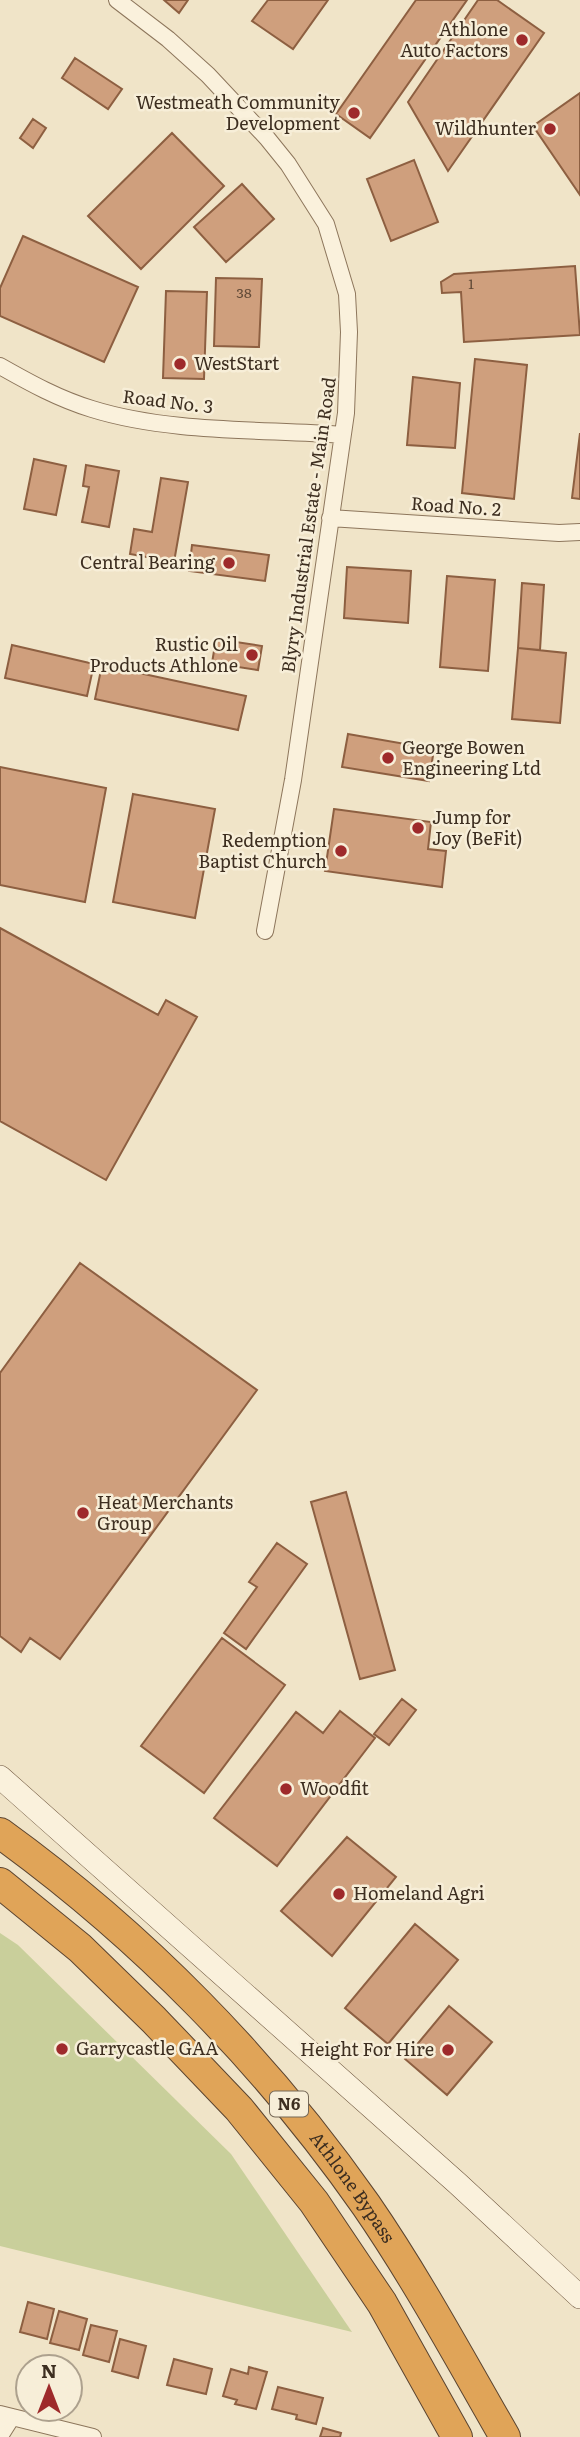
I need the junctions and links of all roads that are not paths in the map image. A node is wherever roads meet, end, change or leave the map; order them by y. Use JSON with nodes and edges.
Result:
{"nodes":[{"id":1,"x":117,"y":0,"type":"edge"},
{"id":2,"x":0,"y":366,"type":"edge"},
{"id":3,"x":342,"y":435,"type":"junction"},
{"id":4,"x":330,"y":518,"type":"junction"},
{"id":5,"x":580,"y":531,"type":"edge"},
{"id":6,"x":265,"y":931,"type":"dead end"},
{"id":7,"x":0,"y":1777,"type":"edge"},
{"id":8,"x":0,"y":1833,"type":"edge"},
{"id":9,"x":0,"y":1883,"type":"edge"},
{"id":10,"x":580,"y":2297,"type":"edge"},
{"id":11,"x":6,"y":2415,"type":"edge"},
{"id":12,"x":0,"y":2436,"type":"edge"},
{"id":13,"x":93,"y":2437,"type":"edge"},
{"id":14,"x":457,"y":2437,"type":"edge"},
{"id":15,"x":505,"y":2437,"type":"edge"}],
"edges":[{"from":1,"to":3,"type":"street","name":"Blyry Industrial Estate - Main Road"},
{"from":2,"to":3,"type":"street","name":"Road No. 3"},
{"from":3,"to":4,"type":"street","name":"Blyry Industrial Estate - Main Road"},
{"from":4,"to":5,"type":"street","name":"Road No. 2"},
{"from":4,"to":6,"type":"street","name":"Blyry Industrial Estate - Main Road"},
{"from":7,"to":10,"type":"street"},
{"from":8,"to":15,"type":"highway","name":"Athlone Bypass","number":"N6"},
{"from":9,"to":14,"type":"highway","number":"N6"},
{"from":11,"to":12,"type":"street"},
{"from":11,"to":13,"type":"street"}]}
